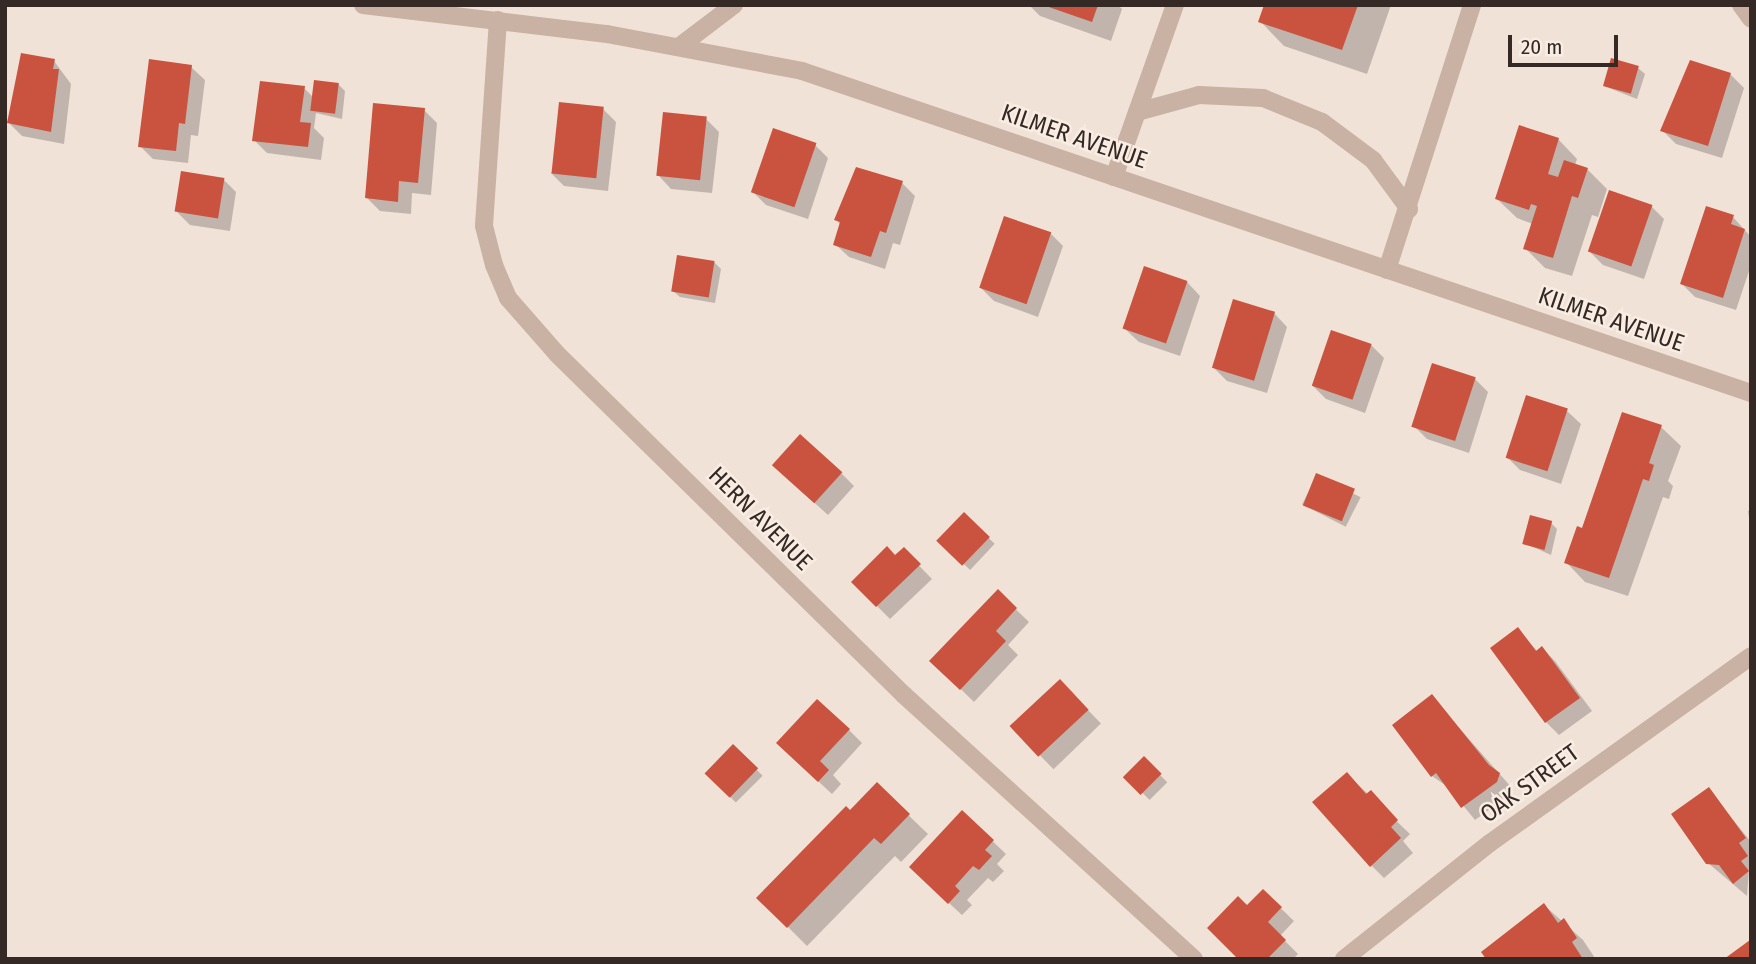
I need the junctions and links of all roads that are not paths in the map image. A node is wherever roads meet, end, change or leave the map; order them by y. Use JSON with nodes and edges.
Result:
{"nodes":[{"id":1,"x":363,"y":5,"type":"edge"},
{"id":2,"x":734,"y":5,"type":"edge"},
{"id":3,"x":1175,"y":5,"type":"edge"},
{"id":4,"x":1472,"y":5,"type":"edge"},
{"id":5,"x":1741,"y":5,"type":"edge"},
{"id":6,"x":1751,"y":19,"type":"edge"},
{"id":7,"x":498,"y":20,"type":"junction"},
{"id":8,"x":680,"y":46,"type":"junction"},
{"id":9,"x":1137,"y":112,"type":"junction"},
{"id":10,"x":1114,"y":177,"type":"junction"},
{"id":11,"x":1409,"y":209,"type":"junction"},
{"id":12,"x":1387,"y":270,"type":"junction"},
{"id":13,"x":1751,"y":393,"type":"edge"},
{"id":14,"x":1751,"y":656,"type":"edge"},
{"id":15,"x":1194,"y":959,"type":"edge"},
{"id":16,"x":1343,"y":959,"type":"edge"}],
"edges":[{"from":1,"to":7,"type":"street","name":"KILMER AVENUE"},
{"from":2,"to":8,"type":"street"},
{"from":3,"to":9,"type":"street"},
{"from":4,"to":11,"type":"street"},
{"from":5,"to":6,"type":"street"},
{"from":7,"to":8,"type":"street","name":"KILMER AVENUE"},
{"from":7,"to":15,"type":"street","name":"HERN AVENUE"},
{"from":8,"to":10,"type":"street","name":"KILMER AVENUE"},
{"from":9,"to":10,"type":"street"},
{"from":9,"to":11,"type":"street"},
{"from":10,"to":12,"type":"street","name":"KILMER AVENUE"},
{"from":11,"to":12,"type":"street"},
{"from":12,"to":13,"type":"street","name":"KILMER AVENUE"},
{"from":14,"to":16,"type":"street","name":"OAK STREET"}]}
